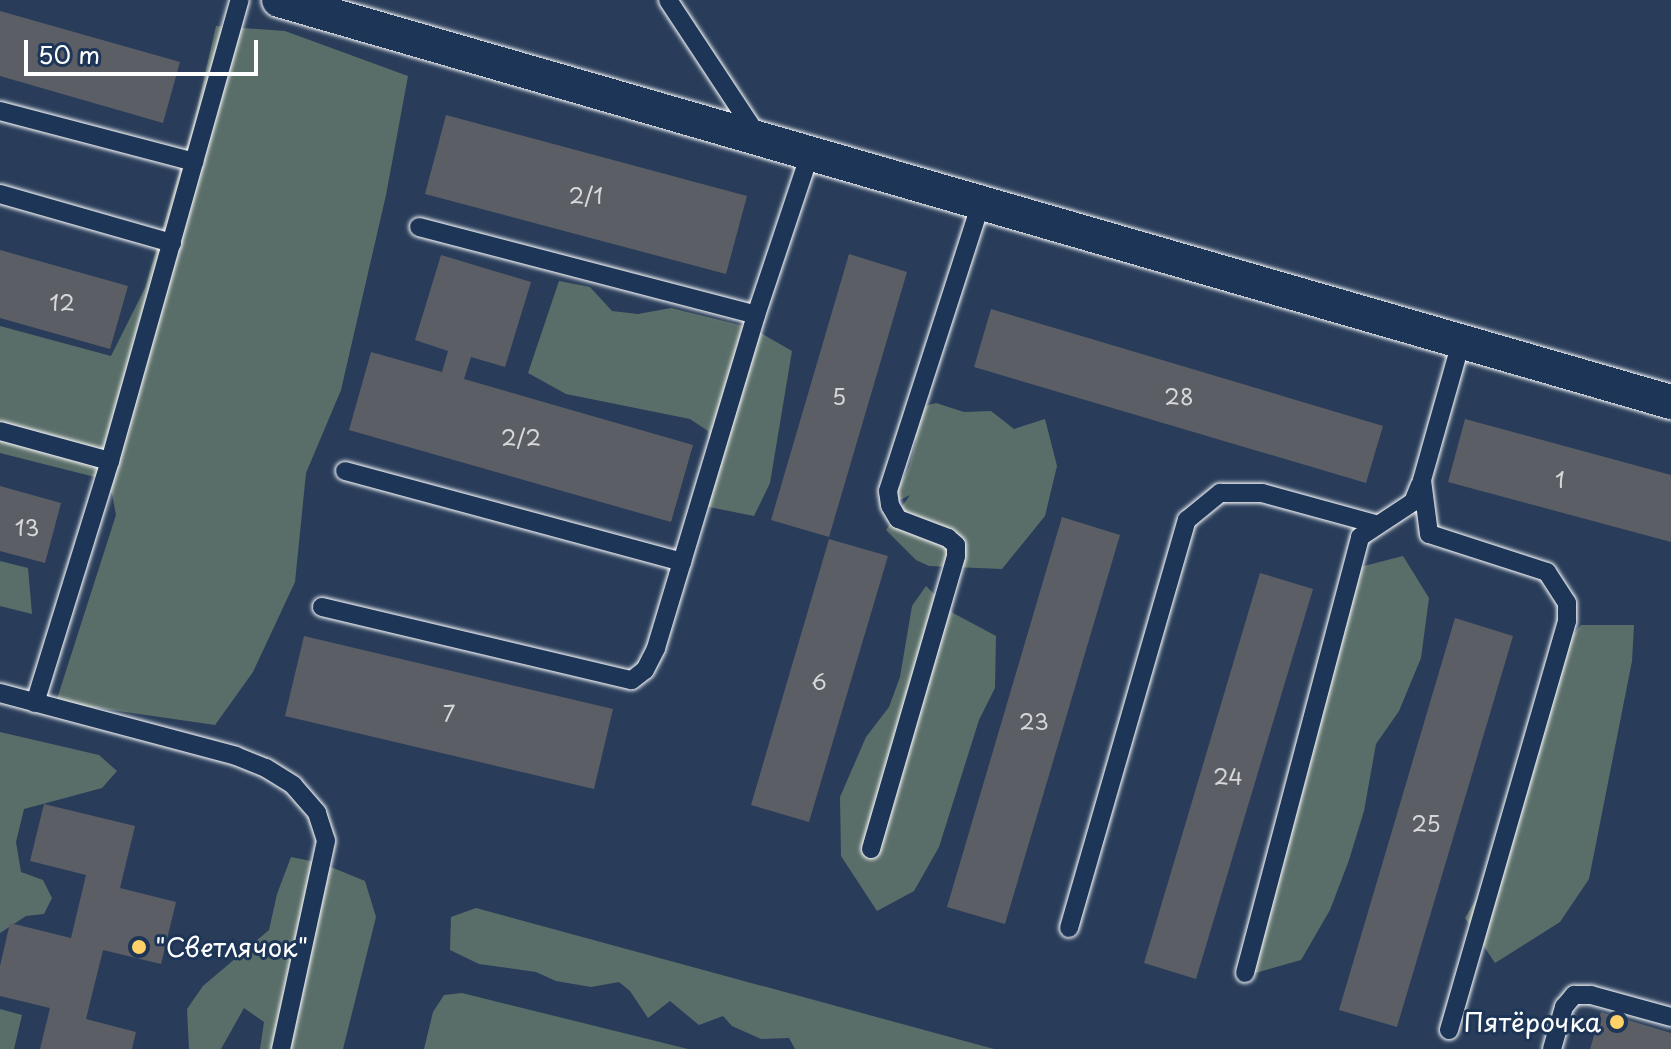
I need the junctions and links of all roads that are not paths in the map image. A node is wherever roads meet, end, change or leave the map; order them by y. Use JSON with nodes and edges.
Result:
{"nodes":[{"id":1,"x":240,"y":0,"type":"edge"},
{"id":2,"x":279,"y":0,"type":"edge"},
{"id":3,"x":668,"y":0,"type":"edge"},
{"id":4,"x":0,"y":111,"type":"edge"},
{"id":5,"x":759,"y":139,"type":"junction"},
{"id":6,"x":810,"y":154,"type":"junction"},
{"id":7,"x":194,"y":162,"type":"junction"},
{"id":8,"x":0,"y":194,"type":"edge"},
{"id":9,"x":981,"y":203,"type":"junction"},
{"id":10,"x":419,"y":227,"type":"dead end"},
{"id":11,"x":172,"y":243,"type":"junction"},
{"id":12,"x":756,"y":315,"type":"junction"},
{"id":13,"x":1461,"y":342,"type":"junction"},
{"id":14,"x":1671,"y":402,"type":"edge"},
{"id":15,"x":0,"y":431,"type":"edge"},
{"id":16,"x":110,"y":461,"type":"junction"},
{"id":17,"x":345,"y":471,"type":"dead end"},
{"id":18,"x":1422,"y":480,"type":"junction"},
{"id":19,"x":1375,"y":524,"type":"junction"},
{"id":20,"x":682,"y":562,"type":"junction"},
{"id":21,"x":322,"y":607,"type":"dead end"},
{"id":22,"x":0,"y":693,"type":"edge"},
{"id":23,"x":35,"y":703,"type":"junction"},
{"id":24,"x":871,"y":849,"type":"dead end"},
{"id":25,"x":1069,"y":928,"type":"dead end"},
{"id":26,"x":1245,"y":973,"type":"dead end"},
{"id":27,"x":1671,"y":1017,"type":"edge"},
{"id":28,"x":1449,"y":1030,"type":"dead end"},
{"id":29,"x":281,"y":1049,"type":"edge"},
{"id":30,"x":1552,"y":1049,"type":"edge"}],
"edges":[{"from":1,"to":7,"type":"lane"},
{"from":2,"to":5,"type":"street"},
{"from":3,"to":5,"type":"lane"},
{"from":4,"to":7,"type":"lane"},
{"from":5,"to":6,"type":"street"},
{"from":6,"to":9,"type":"street"},
{"from":6,"to":12,"type":"lane"},
{"from":7,"to":11,"type":"lane"},
{"from":8,"to":11,"type":"lane"},
{"from":9,"to":13,"type":"street"},
{"from":9,"to":24,"type":"lane"},
{"from":10,"to":12,"type":"lane"},
{"from":11,"to":16,"type":"lane"},
{"from":12,"to":20,"type":"lane"},
{"from":13,"to":14,"type":"street"},
{"from":13,"to":18,"type":"lane"},
{"from":15,"to":16,"type":"lane"},
{"from":16,"to":23,"type":"lane"},
{"from":17,"to":20,"type":"lane"},
{"from":18,"to":19,"type":"lane"},
{"from":18,"to":28,"type":"lane"},
{"from":19,"to":25,"type":"lane"},
{"from":19,"to":26,"type":"lane"},
{"from":20,"to":21,"type":"lane"},
{"from":22,"to":23,"type":"lane"},
{"from":23,"to":29,"type":"lane"},
{"from":27,"to":30,"type":"lane"}]}
